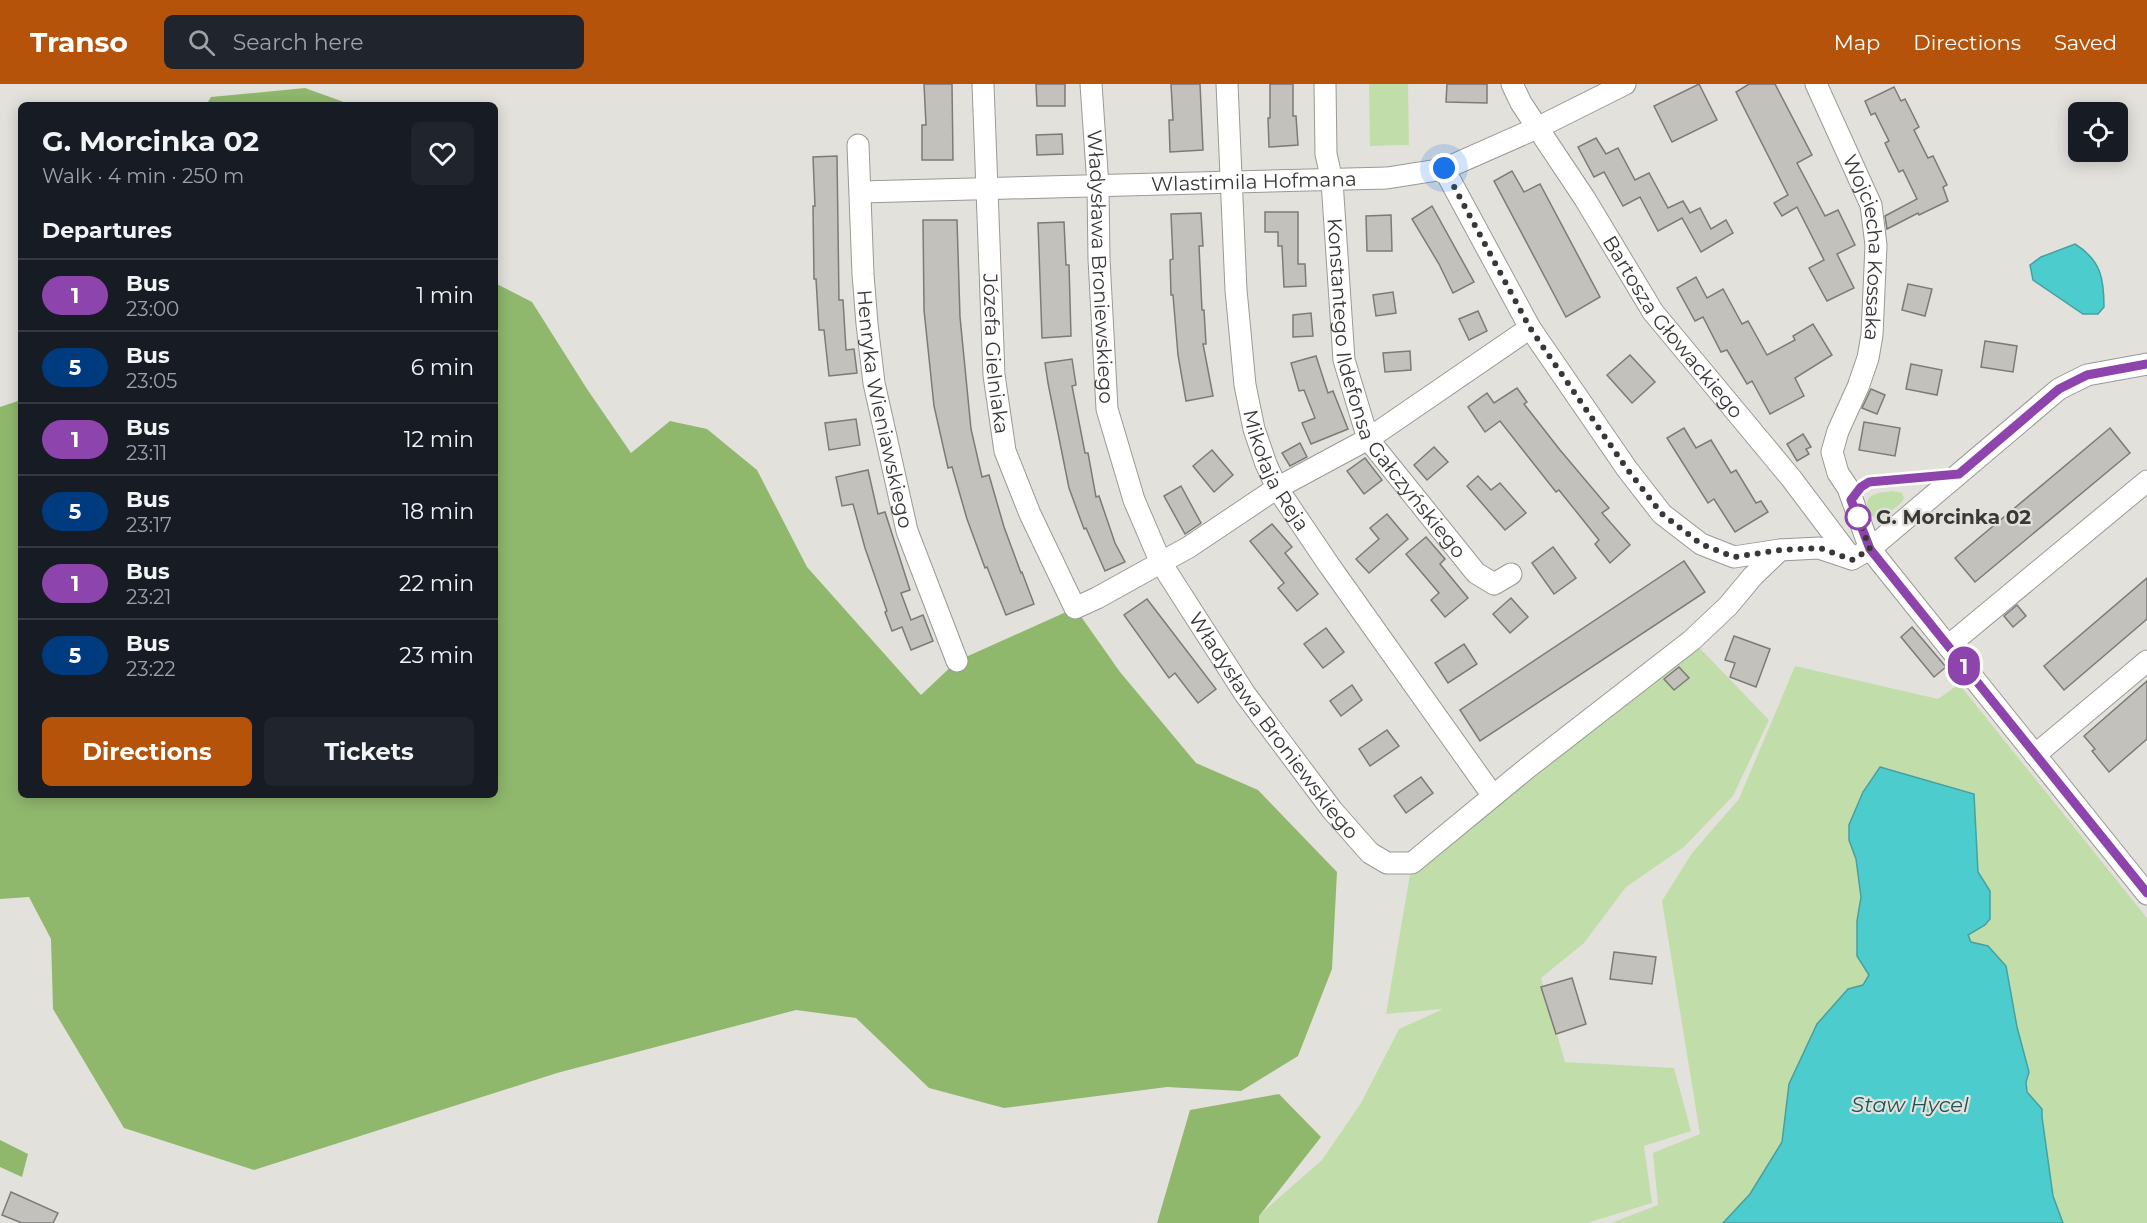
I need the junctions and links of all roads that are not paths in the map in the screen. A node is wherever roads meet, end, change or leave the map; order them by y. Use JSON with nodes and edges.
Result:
{"nodes":[{"id":1,"x":983,"y":84,"type":"edge"},
{"id":2,"x":1091,"y":84,"type":"edge"},
{"id":3,"x":1227,"y":84,"type":"edge"},
{"id":4,"x":1325,"y":84,"type":"edge"},
{"id":5,"x":1512,"y":84,"type":"edge"},
{"id":6,"x":1625,"y":84,"type":"edge"},
{"id":7,"x":1816,"y":84,"type":"edge"},
{"id":8,"x":1537,"y":128,"type":"junction"},
{"id":9,"x":858,"y":145,"type":"dead end"},
{"id":10,"x":1444,"y":168,"type":"junction"},
{"id":11,"x":1332,"y":181,"type":"junction"},
{"id":12,"x":1232,"y":184,"type":"junction"},
{"id":13,"x":1098,"y":186,"type":"junction"},
{"id":14,"x":988,"y":189,"type":"junction"},
{"id":15,"x":861,"y":192,"type":"junction"},
{"id":16,"x":1530,"y":328,"type":"junction"},
{"id":17,"x":2147,"y":364,"type":"edge"},
{"id":18,"x":1368,"y":439,"type":"junction"},
{"id":19,"x":2147,"y":481,"type":"edge"},
{"id":20,"x":1277,"y":488,"type":"junction"},
{"id":21,"x":1780,"y":550,"type":"junction"},
{"id":22,"x":1861,"y":554,"type":"junction"},
{"id":23,"x":1161,"y":563,"type":"junction"},
{"id":24,"x":1511,"y":574,"type":"dead end"},
{"id":25,"x":1948,"y":646,"type":"junction"},
{"id":26,"x":957,"y":661,"type":"dead end"},
{"id":27,"x":2147,"y":661,"type":"edge"},
{"id":28,"x":2035,"y":755,"type":"junction"},
{"id":29,"x":1493,"y":796,"type":"junction"},
{"id":30,"x":2147,"y":894,"type":"edge"}],
"edges":[{"from":1,"to":14,"type":"street","name":"Józefa Gielniaka"},
{"from":2,"to":13,"type":"street","name":"Władysława Broniewskiego"},
{"from":3,"to":12,"type":"street","name":"Mikołaja Reja"},
{"from":4,"to":11,"type":"street","name":"Konstantego Ildefonsa Gałczyńskiego"},
{"from":5,"to":8,"type":"street","name":"Bartosza Głowackiego"},
{"from":6,"to":8,"type":"street","name":"Wlastimila Hofmana"},
{"from":7,"to":22,"type":"street","name":"Wojciecha Kossaka"},
{"from":8,"to":10,"type":"street","name":"Wlastimila Hofmana"},
{"from":8,"to":22,"type":"street","name":"Bartosza Głowackiego"},
{"from":9,"to":15,"type":"street","name":"Henryka Wieniawskiego"},
{"from":10,"to":11,"type":"street","name":"Wlastimila Hofmana"},
{"from":10,"to":16,"type":"street"},
{"from":11,"to":12,"type":"street","name":"Wlastimila Hofmana"},
{"from":11,"to":18,"type":"street","name":"Konstantego Ildefonsa Gałczyńskiego"},
{"from":12,"to":13,"type":"street","name":"Wlastimila Hofmana"},
{"from":12,"to":20,"type":"street","name":"Mikołaja Reja"},
{"from":13,"to":14,"type":"street","name":"Wlastimila Hofmana"},
{"from":13,"to":23,"type":"street","name":"Władysława Broniewskiego"},
{"from":14,"to":15,"type":"street","name":"Wlastimila Hofmana"},
{"from":14,"to":23,"type":"street","name":"Józefa Gielniaka"},
{"from":15,"to":26,"type":"street","name":"Henryka Wieniawskiego"},
{"from":16,"to":18,"type":"street"},
{"from":16,"to":21,"type":"street"},
{"from":17,"to":22,"type":"street"},
{"from":18,"to":20,"type":"street"},
{"from":18,"to":24,"type":"street","name":"Konstantego Ildefonsa Gałczyńskiego"},
{"from":19,"to":25,"type":"street"},
{"from":20,"to":23,"type":"street"},
{"from":20,"to":29,"type":"street","name":"Mikołaja Reja"},
{"from":21,"to":22,"type":"street"},
{"from":21,"to":29,"type":"street","name":"Władysława Broniewskiego"},
{"from":22,"to":25,"type":"street","name":"Bartosza Głowackiego"},
{"from":23,"to":29,"type":"street","name":"Władysława Broniewskiego"},
{"from":25,"to":28,"type":"street","name":"Bartosza Głowackiego"},
{"from":27,"to":28,"type":"street"},
{"from":28,"to":30,"type":"street","name":"Bartosza Głowackiego"}]}
